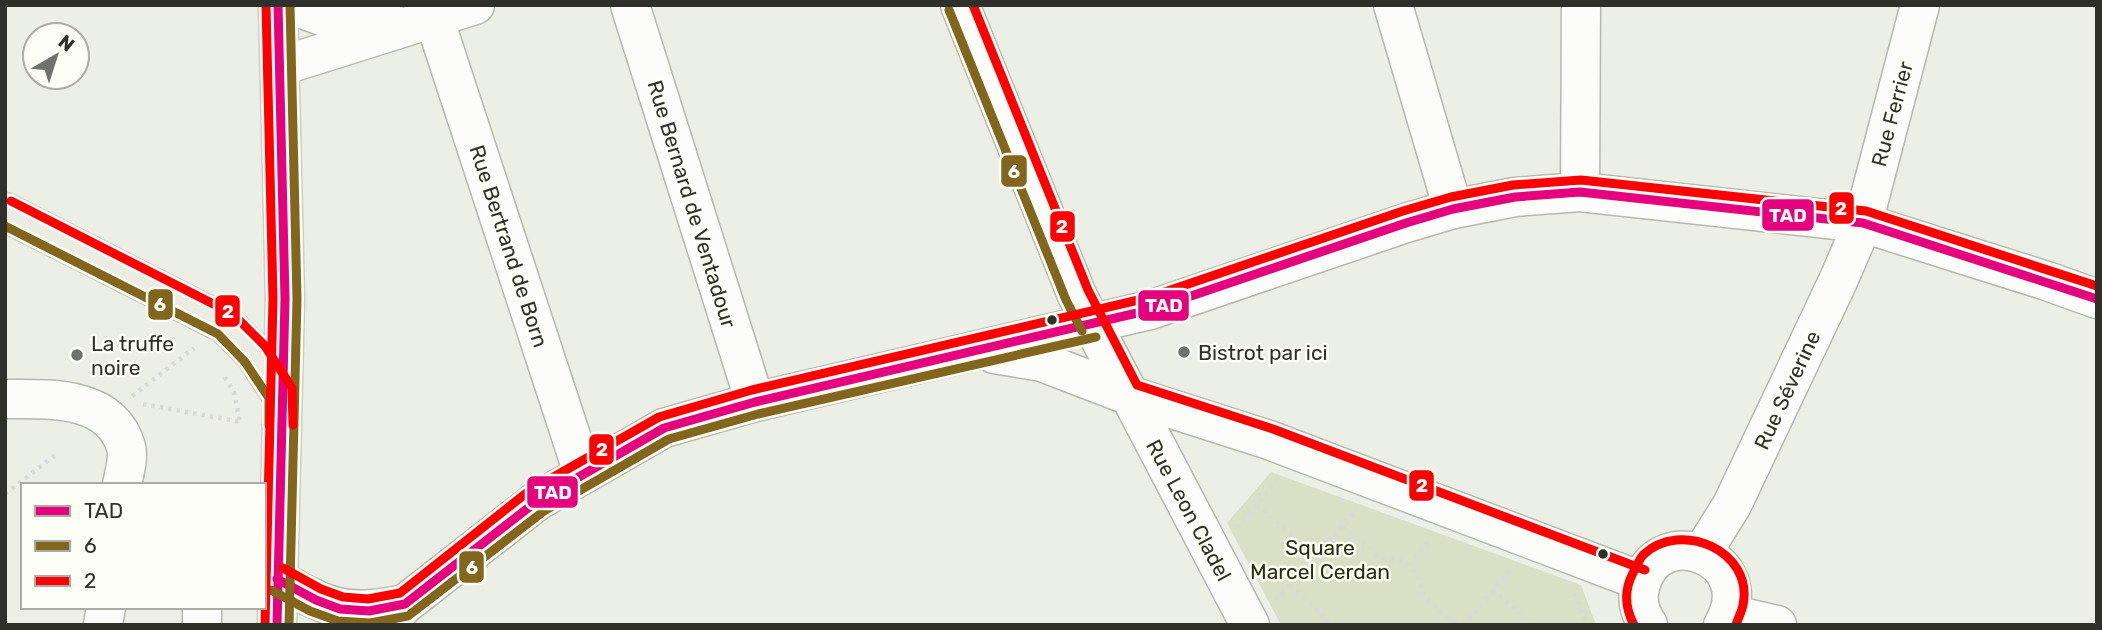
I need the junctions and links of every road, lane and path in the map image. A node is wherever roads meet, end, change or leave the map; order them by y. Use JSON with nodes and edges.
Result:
{"nodes":[{"id":1,"x":278,"y":5,"type":"edge"},
{"id":2,"x":290,"y":5,"type":"edge"},
{"id":3,"x":384,"y":5,"type":"edge"},
{"id":4,"x":475,"y":5,"type":"edge"},
{"id":5,"x":630,"y":5,"type":"edge"},
{"id":6,"x":960,"y":5,"type":"edge"},
{"id":7,"x":1393,"y":5,"type":"edge"},
{"id":8,"x":1581,"y":5,"type":"edge"},
{"id":9,"x":1920,"y":5,"type":"edge"},
{"id":10,"x":434,"y":18,"type":"junction"},
{"id":11,"x":281,"y":66,"type":"junction"},
{"id":12,"x":1580,"y":192,"type":"junction"},
{"id":13,"x":1454,"y":209,"type":"junction"},
{"id":14,"x":5,"y":212,"type":"edge"},
{"id":15,"x":1863,"y":223,"type":"junction"},
{"id":16,"x":2097,"y":299,"type":"edge"},
{"id":17,"x":225,"y":324,"type":"junction"},
{"id":18,"x":1093,"y":325,"type":"junction"},
{"id":19,"x":975,"y":351,"type":"junction"},
{"id":20,"x":281,"y":394,"type":"junction"},
{"id":21,"x":133,"y":395,"type":"junction"},
{"id":22,"x":1128,"y":395,"type":"junction"},
{"id":23,"x":5,"y":399,"type":"edge"},
{"id":24,"x":124,"y":402,"type":"dead end"},
{"id":25,"x":755,"y":402,"type":"junction"},
{"id":26,"x":248,"y":423,"type":"dead end"},
{"id":27,"x":58,"y":453,"type":"dead end"},
{"id":28,"x":583,"y":473,"type":"junction"},
{"id":29,"x":1278,"y":480,"type":"dead end"},
{"id":30,"x":122,"y":483,"type":"edge"},
{"id":31,"x":5,"y":494,"type":"edge"},
{"id":32,"x":1257,"y":505,"type":"junction"},
{"id":33,"x":1357,"y":509,"type":"dead end"},
{"id":34,"x":1342,"y":526,"type":"junction"},
{"id":35,"x":1235,"y":529,"type":"dead end"},
{"id":36,"x":271,"y":533,"type":"edge"},
{"id":37,"x":1433,"y":537,"type":"dead end"},
{"id":38,"x":1310,"y":550,"type":"junction"},
{"id":39,"x":1702,"y":553,"type":"junction"},
{"id":40,"x":1409,"y":564,"type":"junction"},
{"id":41,"x":1513,"y":567,"type":"dead end"},
{"id":42,"x":277,"y":579,"type":"junction"},
{"id":43,"x":1641,"y":580,"type":"junction"},
{"id":44,"x":1290,"y":586,"type":"junction"},
{"id":45,"x":1267,"y":590,"type":"dead end"},
{"id":46,"x":1493,"y":590,"type":"junction"},
{"id":47,"x":394,"y":614,"type":"edge"},
{"id":48,"x":1726,"y":620,"type":"edge"},
{"id":49,"x":277,"y":625,"type":"edge"},
{"id":50,"x":1250,"y":625,"type":"edge"},
{"id":51,"x":1328,"y":625,"type":"edge"},
{"id":52,"x":1456,"y":625,"type":"edge"},
{"id":53,"x":1463,"y":625,"type":"edge"},
{"id":54,"x":1533,"y":625,"type":"edge"},
{"id":55,"x":1648,"y":625,"type":"edge"},
{"id":56,"x":1777,"y":625,"type":"edge"}],
"edges":[{"from":1,"to":11,"type":"main road"},
{"from":2,"to":3,"type":"street"},
{"from":4,"to":10,"type":"street"},
{"from":5,"to":25,"type":"street","name":"Rue Bernard de Ventadour"},
{"from":6,"to":18,"type":"street","name":"Rue Leon Cladel"},
{"from":7,"to":13,"type":"street"},
{"from":8,"to":12,"type":"street"},
{"from":9,"to":15,"type":"street","name":"Rue Ferrier"},
{"from":10,"to":11,"type":"street"},
{"from":10,"to":28,"type":"street","name":"Rue Bertrand de Born"},
{"from":11,"to":20,"type":"main road"},
{"from":12,"to":13,"type":"street"},
{"from":12,"to":15,"type":"street"},
{"from":13,"to":18,"type":"street"},
{"from":14,"to":17,"type":"main road"},
{"from":15,"to":16,"type":"street"},
{"from":15,"to":39,"type":"street","name":"Rue Séverine"},
{"from":17,"to":20,"type":"main road"},
{"from":17,"to":21,"type":"path"},
{"from":18,"to":19,"type":"street"},
{"from":18,"to":22,"type":"street","name":"Rue Leon Cladel"},
{"from":19,"to":22,"type":"street"},
{"from":19,"to":25,"type":"street"},
{"from":20,"to":36,"type":"main road"},
{"from":21,"to":24,"type":"path"},
{"from":21,"to":26,"type":"path"},
{"from":22,"to":43,"type":"street"},
{"from":22,"to":50,"type":"street","name":"Rue Leon Cladel"},
{"from":23,"to":30,"type":"street"},
{"from":25,"to":28,"type":"street"},
{"from":27,"to":31,"type":"path"},
{"from":28,"to":47,"type":"street"},
{"from":29,"to":32,"type":"path"},
{"from":32,"to":35,"type":"path"},
{"from":32,"to":38,"type":"path"},
{"from":33,"to":34,"type":"path"},
{"from":34,"to":38,"type":"path"},
{"from":34,"to":40,"type":"path"},
{"from":36,"to":42,"type":"main road"},
{"from":37,"to":40,"type":"path"},
{"from":38,"to":44,"type":"path"},
{"from":39,"to":43,"type":"street"},
{"from":39,"to":48,"type":"street"},
{"from":40,"to":52,"type":"path"},
{"from":41,"to":46,"type":"path"},
{"from":42,"to":47,"type":"street"},
{"from":42,"to":49,"type":"main road"},
{"from":43,"to":55,"type":"street"},
{"from":44,"to":45,"type":"path"},
{"from":44,"to":51,"type":"path"},
{"from":46,"to":53,"type":"path"},
{"from":46,"to":54,"type":"path"},
{"from":48,"to":56,"type":"street"}]}
